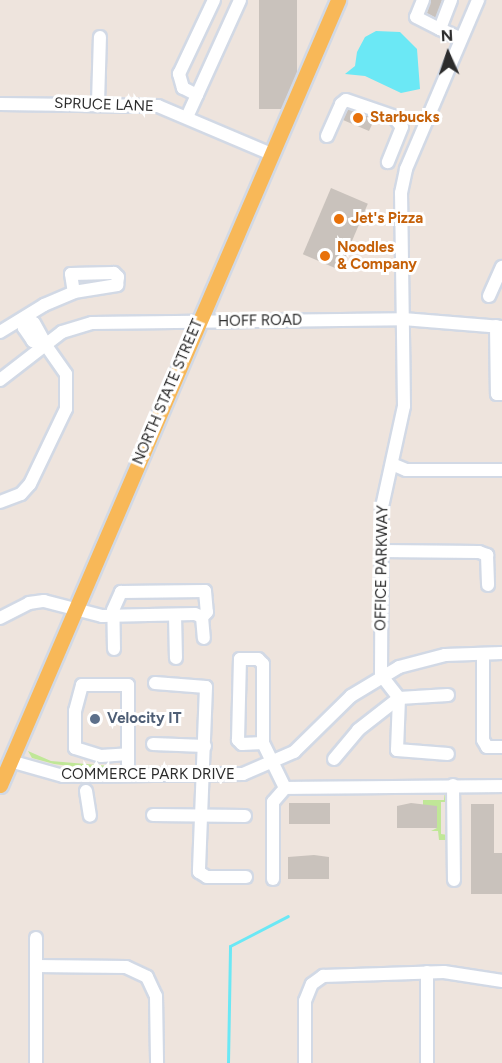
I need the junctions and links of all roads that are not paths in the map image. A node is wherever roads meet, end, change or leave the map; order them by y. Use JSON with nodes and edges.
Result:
{"nodes":[{"id":1,"x":214,"y":0,"type":"edge"},
{"id":2,"x":240,"y":0,"type":"edge"},
{"id":3,"x":338,"y":0,"type":"edge"},
{"id":4,"x":423,"y":0,"type":"edge"},
{"id":5,"x":451,"y":0,"type":"edge"},
{"id":6,"x":478,"y":0,"type":"edge"},
{"id":7,"x":440,"y":29,"type":"junction"},
{"id":8,"x":100,"y":37,"type":"dead end"},
{"id":9,"x":461,"y":39,"type":"junction"},
{"id":10,"x":197,"y":95,"type":"junction"},
{"id":11,"x":0,"y":104,"type":"edge"},
{"id":12,"x":98,"y":104,"type":"junction"},
{"id":13,"x":187,"y":117,"type":"junction"},
{"id":14,"x":327,"y":136,"type":"dead end"},
{"id":15,"x":271,"y":154,"type":"junction"},
{"id":16,"x":388,"y":162,"type":"dead end"},
{"id":17,"x":502,"y":267,"type":"edge"},
{"id":18,"x":74,"y":292,"type":"dead end"},
{"id":19,"x":494,"y":294,"type":"edge"},
{"id":20,"x":403,"y":319,"type":"junction"},
{"id":21,"x":25,"y":320,"type":"junction"},
{"id":22,"x":197,"y":323,"type":"junction"},
{"id":23,"x":499,"y":326,"type":"edge"},
{"id":24,"x":0,"y":333,"type":"edge"},
{"id":25,"x":46,"y":345,"type":"junction"},
{"id":26,"x":499,"y":354,"type":"edge"},
{"id":27,"x":0,"y":380,"type":"edge"},
{"id":28,"x":502,"y":394,"type":"edge"},
{"id":29,"x":392,"y":464,"type":"junction"},
{"id":30,"x":502,"y":470,"type":"edge"},
{"id":31,"x":0,"y":502,"type":"edge"},
{"id":32,"x":381,"y":551,"type":"junction"},
{"id":33,"x":488,"y":585,"type":"dead end"},
{"id":34,"x":74,"y":611,"type":"junction"},
{"id":35,"x":175,"y":615,"type":"junction"},
{"id":36,"x":112,"y":616,"type":"junction"},
{"id":37,"x":202,"y":617,"type":"junction"},
{"id":38,"x":0,"y":618,"type":"edge"},
{"id":39,"x":204,"y":638,"type":"dead end"},
{"id":40,"x":114,"y":649,"type":"dead end"},
{"id":41,"x":483,"y":654,"type":"junction"},
{"id":42,"x":502,"y":654,"type":"edge"},
{"id":43,"x":176,"y":658,"type":"dead end"},
{"id":44,"x":381,"y":675,"type":"junction"},
{"id":45,"x":155,"y":683,"type":"dead end"},
{"id":46,"x":448,"y":695,"type":"dead end"},
{"id":47,"x":399,"y":698,"type":"junction"},
{"id":48,"x":263,"y":743,"type":"junction"},
{"id":49,"x":153,"y":744,"type":"dead end"},
{"id":50,"x":204,"y":746,"type":"junction"},
{"id":51,"x":502,"y":747,"type":"edge"},
{"id":52,"x":448,"y":754,"type":"dead end"},
{"id":53,"x":334,"y":759,"type":"dead end"},
{"id":54,"x":10,"y":761,"type":"junction"},
{"id":55,"x":274,"y":764,"type":"junction"},
{"id":56,"x":128,"y":766,"type":"junction"},
{"id":57,"x":204,"y":777,"type":"junction"},
{"id":58,"x":87,"y":783,"type":"junction"},
{"id":59,"x":0,"y":785,"type":"edge"},
{"id":60,"x":453,"y":785,"type":"junction"},
{"id":61,"x":502,"y":786,"type":"edge"},
{"id":62,"x":285,"y":788,"type":"junction"},
{"id":63,"x":153,"y":815,"type":"dead end"},
{"id":64,"x":201,"y":815,"type":"junction"},
{"id":65,"x":90,"y":816,"type":"dead end"},
{"id":66,"x":245,"y":816,"type":"dead end"},
{"id":67,"x":246,"y":877,"type":"dead end"},
{"id":68,"x":273,"y":879,"type":"dead end"},
{"id":69,"x":454,"y":880,"type":"dead end"},
{"id":70,"x":36,"y":938,"type":"dead end"},
{"id":71,"x":36,"y":966,"type":"junction"},
{"id":72,"x":427,"y":972,"type":"junction"},
{"id":73,"x":502,"y":981,"type":"edge"},
{"id":74,"x":36,"y":1063,"type":"edge"},
{"id":75,"x":157,"y":1063,"type":"edge"},
{"id":76,"x":305,"y":1063,"type":"edge"},
{"id":77,"x":427,"y":1063,"type":"edge"}],
"edges":[{"from":1,"to":10,"type":"street"},
{"from":2,"to":10,"type":"street"},
{"from":3,"to":15,"type":"main road","name":"NORTH STATE STREET"},
{"from":4,"to":7,"type":"street"},
{"from":5,"to":7,"type":"street"},
{"from":6,"to":9,"type":"street","name":"OFFICE PARKWAY"},
{"from":7,"to":9,"type":"street"},
{"from":8,"to":12,"type":"street"},
{"from":9,"to":20,"type":"street","name":"OFFICE PARKWAY"},
{"from":10,"to":13,"type":"street"},
{"from":11,"to":12,"type":"street","name":"SPRUCE LANE"},
{"from":12,"to":13,"type":"street","name":"SPRUCE LANE"},
{"from":13,"to":15,"type":"street","name":"SPRUCE LANE"},
{"from":14,"to":16,"type":"street"},
{"from":15,"to":22,"type":"main road","name":"NORTH STATE STREET"},
{"from":17,"to":19,"type":"street"},
{"from":18,"to":21,"type":"street"},
{"from":20,"to":22,"type":"street","name":"HOFF ROAD"},
{"from":20,"to":23,"type":"street","name":"HOFF ROAD"},
{"from":20,"to":29,"type":"street","name":"OFFICE PARKWAY"},
{"from":21,"to":24,"type":"street"},
{"from":21,"to":25,"type":"street"},
{"from":22,"to":25,"type":"street","name":"HOFF ROAD"},
{"from":22,"to":34,"type":"main road","name":"NORTH STATE STREET"},
{"from":23,"to":26,"type":"street"},
{"from":25,"to":27,"type":"street","name":"HOFF ROAD"},
{"from":25,"to":31,"type":"street"},
{"from":26,"to":28,"type":"street"},
{"from":29,"to":30,"type":"street"},
{"from":29,"to":32,"type":"street","name":"OFFICE PARKWAY"},
{"from":32,"to":33,"type":"street"},
{"from":32,"to":44,"type":"street","name":"OFFICE PARKWAY"},
{"from":34,"to":36,"type":"street"},
{"from":34,"to":38,"type":"street"},
{"from":34,"to":54,"type":"main road","name":"NORTH STATE STREET"},
{"from":35,"to":36,"type":"street"},
{"from":35,"to":37,"type":"street"},
{"from":35,"to":43,"type":"street"},
{"from":36,"to":37,"type":"street"},
{"from":36,"to":40,"type":"street"},
{"from":37,"to":39,"type":"street"},
{"from":41,"to":42,"type":"street","name":"COMMERCE PARK DRIVE"},
{"from":41,"to":44,"type":"street","name":"COMMERCE PARK DRIVE"},
{"from":41,"to":51,"type":"street"},
{"from":44,"to":47,"type":"street"},
{"from":44,"to":55,"type":"street","name":"COMMERCE PARK DRIVE"},
{"from":45,"to":50,"type":"street"},
{"from":46,"to":47,"type":"street"},
{"from":47,"to":52,"type":"street"},
{"from":47,"to":53,"type":"street"},
{"from":48,"to":48,"type":"street"},
{"from":48,"to":55,"type":"street"},
{"from":49,"to":50,"type":"street"},
{"from":50,"to":57,"type":"street"},
{"from":54,"to":58,"type":"street","name":"COMMERCE PARK DRIVE"},
{"from":54,"to":59,"type":"main road","name":"NORTH STATE STREET"},
{"from":55,"to":57,"type":"street","name":"COMMERCE PARK DRIVE"},
{"from":55,"to":62,"type":"street"},
{"from":56,"to":56,"type":"street"},
{"from":56,"to":57,"type":"street","name":"COMMERCE PARK DRIVE"},
{"from":56,"to":58,"type":"street","name":"COMMERCE PARK DRIVE"},
{"from":57,"to":64,"type":"street"},
{"from":58,"to":65,"type":"street"},
{"from":60,"to":61,"type":"street"},
{"from":60,"to":62,"type":"street"},
{"from":60,"to":69,"type":"street"},
{"from":62,"to":68,"type":"street"},
{"from":63,"to":64,"type":"street"},
{"from":64,"to":66,"type":"street"},
{"from":64,"to":67,"type":"street"},
{"from":70,"to":71,"type":"street"},
{"from":71,"to":74,"type":"street"},
{"from":71,"to":75,"type":"street"},
{"from":72,"to":73,"type":"street"},
{"from":72,"to":76,"type":"street"},
{"from":72,"to":77,"type":"street"}]}
